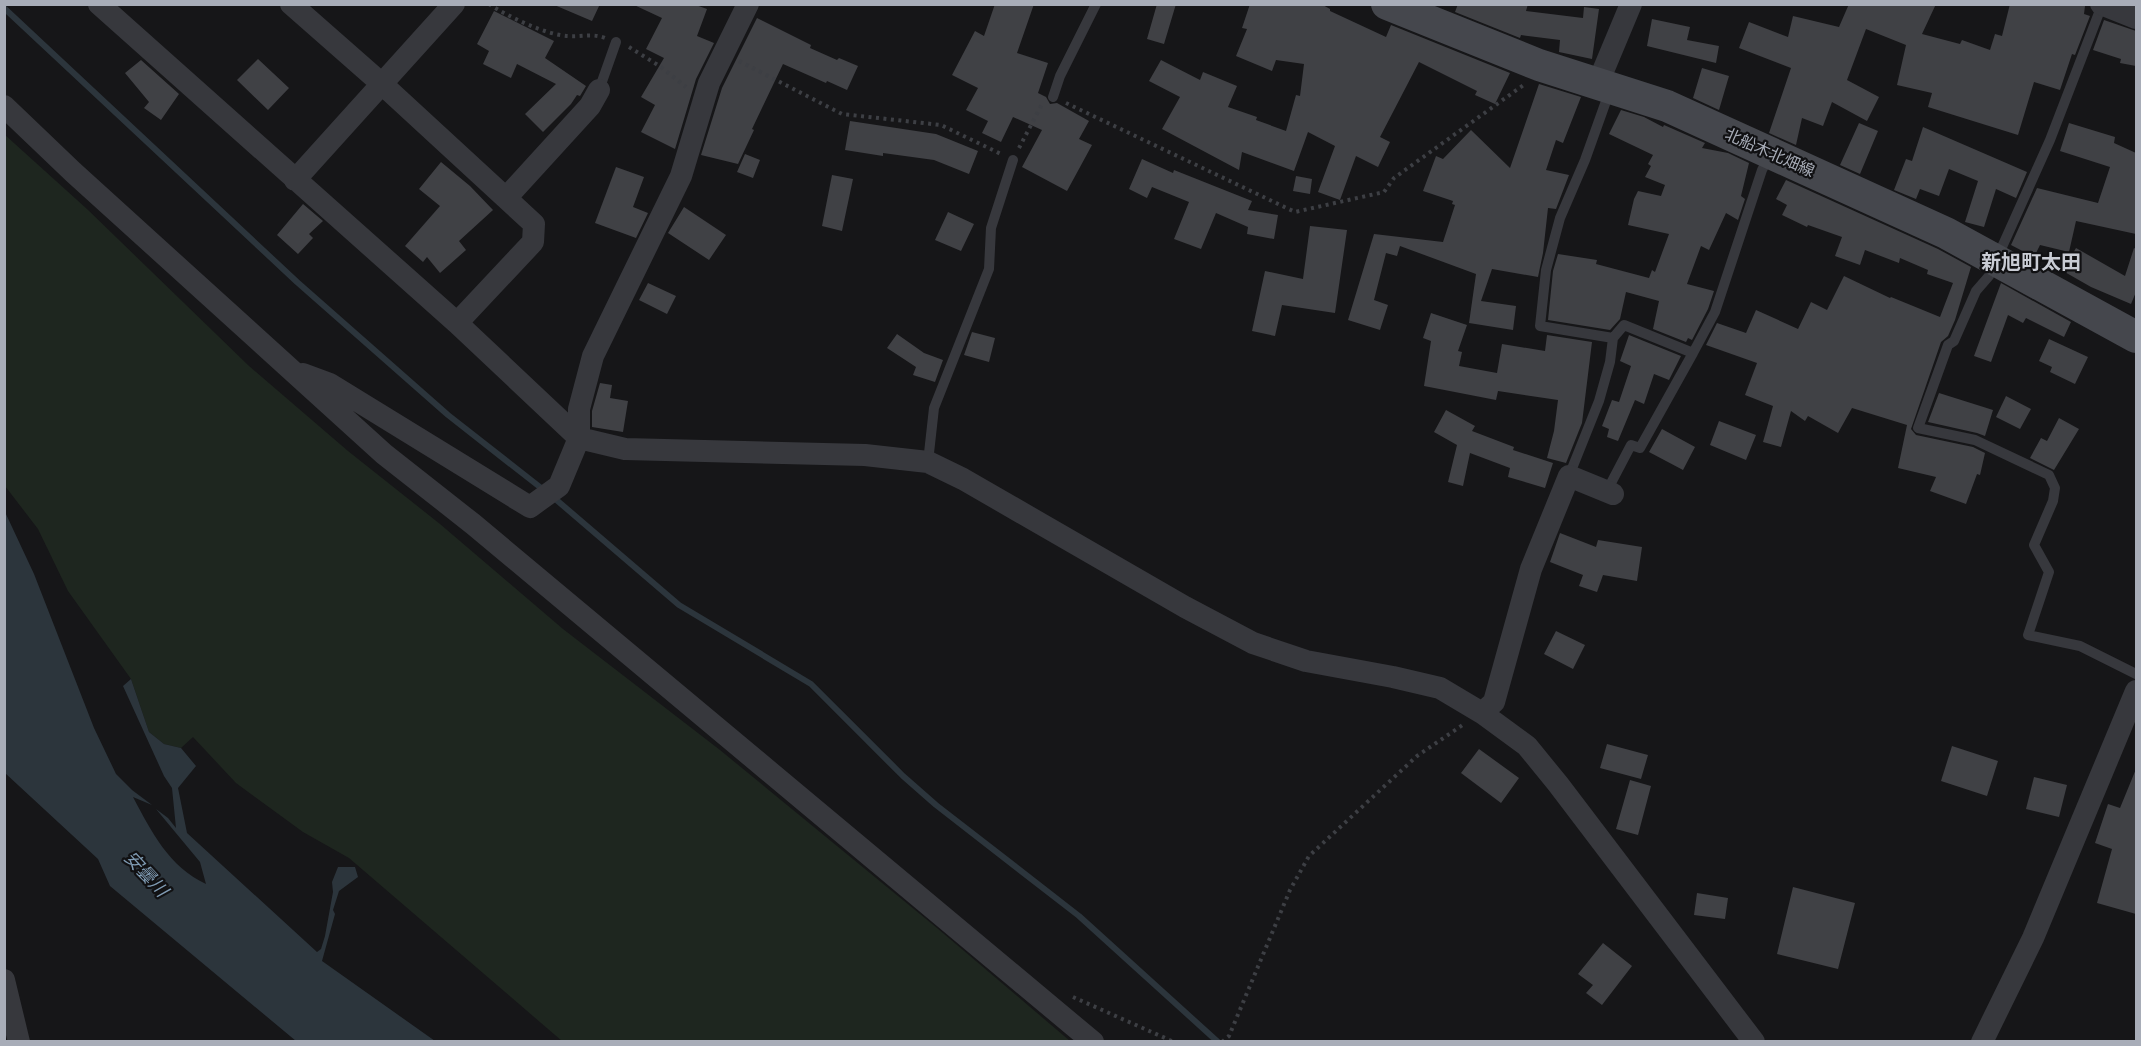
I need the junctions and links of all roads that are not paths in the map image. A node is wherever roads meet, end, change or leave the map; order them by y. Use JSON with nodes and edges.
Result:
{"nodes":[{"id":1,"x":99,"y":4,"type":"edge"},
{"id":2,"x":291,"y":4,"type":"edge"},
{"id":3,"x":454,"y":4,"type":"edge"},
{"id":4,"x":748,"y":4,"type":"edge"},
{"id":5,"x":1096,"y":4,"type":"edge"},
{"id":6,"x":1631,"y":4,"type":"edge"},
{"id":7,"x":2101,"y":5,"type":"edge"},
{"id":8,"x":1392,"y":6,"type":"edge"},
{"id":9,"x":2136,"y":18,"type":"edge"},
{"id":10,"x":616,"y":42,"type":"dead end"},
{"id":11,"x":382,"y":84,"type":"junction"},
{"id":12,"x":1604,"y":85,"type":"junction"},
{"id":13,"x":599,"y":90,"type":"joint"},
{"id":14,"x":1053,"y":97,"type":"road end"},
{"id":15,"x":4,"y":106,"type":"edge"},
{"id":16,"x":1771,"y":152,"type":"junction"},
{"id":17,"x":1013,"y":160,"type":"road end"},
{"id":18,"x":295,"y":180,"type":"junction"},
{"id":19,"x":506,"y":198,"type":"junction"},
{"id":20,"x":1997,"y":259,"type":"junction"},
{"id":21,"x":457,"y":323,"type":"junction"},
{"id":22,"x":2136,"y":337,"type":"edge"},
{"id":23,"x":1613,"y":339,"type":"junction"},
{"id":24,"x":1693,"y":353,"type":"junction"},
{"id":25,"x":287,"y":368,"type":"junction"},
{"id":26,"x":579,"y":438,"type":"junction"},
{"id":27,"x":928,"y":462,"type":"junction"},
{"id":28,"x":1569,"y":476,"type":"junction"},
{"id":29,"x":1612,"y":490,"type":"joint"},
{"id":30,"x":2136,"y":674,"type":"edge"},
{"id":31,"x":2136,"y":691,"type":"edge"},
{"id":32,"x":1482,"y":713,"type":"junction"},
{"id":33,"x":5,"y":981,"type":"edge"},
{"id":34,"x":4,"y":987,"type":"edge"},
{"id":35,"x":19,"y":1041,"type":"edge"},
{"id":36,"x":1093,"y":1041,"type":"edge"},
{"id":37,"x":1754,"y":1041,"type":"edge"},
{"id":38,"x":1982,"y":1041,"type":"edge"}],
"edges":[{"from":1,"to":18,"type":"street"},
{"from":2,"to":11,"type":"street"},
{"from":3,"to":11,"type":"street"},
{"from":4,"to":26,"type":"street"},
{"from":5,"to":14,"type":"lane"},
{"from":6,"to":12,"type":"street"},
{"from":7,"to":9,"type":"street"},
{"from":7,"to":20,"type":"lane"},
{"from":8,"to":12,"type":"main road","name":"北船木北畑線"},
{"from":10,"to":13,"type":"lane"},
{"from":11,"to":18,"type":"street"},
{"from":11,"to":19,"type":"street"},
{"from":12,"to":16,"type":"main road","name":"北船木北畑線"},
{"from":12,"to":23,"type":"lane"},
{"from":13,"to":19,"type":"street"},
{"from":15,"to":25,"type":"street"},
{"from":16,"to":20,"type":"main road","name":"北船木北畑線"},
{"from":16,"to":24,"type":"lane"},
{"from":17,"to":27,"type":"lane"},
{"from":18,"to":21,"type":"street"},
{"from":19,"to":21,"type":"street"},
{"from":20,"to":22,"type":"main road","name":"北船木北畑線"},
{"from":20,"to":30,"type":"lane"},
{"from":21,"to":26,"type":"street"},
{"from":23,"to":24,"type":"lane"},
{"from":23,"to":28,"type":"lane"},
{"from":24,"to":29,"type":"lane"},
{"from":25,"to":26,"type":"street"},
{"from":25,"to":36,"type":"street"},
{"from":26,"to":27,"type":"street"},
{"from":27,"to":32,"type":"street"},
{"from":28,"to":29,"type":"street"},
{"from":28,"to":32,"type":"street"},
{"from":31,"to":38,"type":"street"},
{"from":32,"to":37,"type":"street"},
{"from":33,"to":34,"type":"street"},
{"from":33,"to":35,"type":"street"}]}
